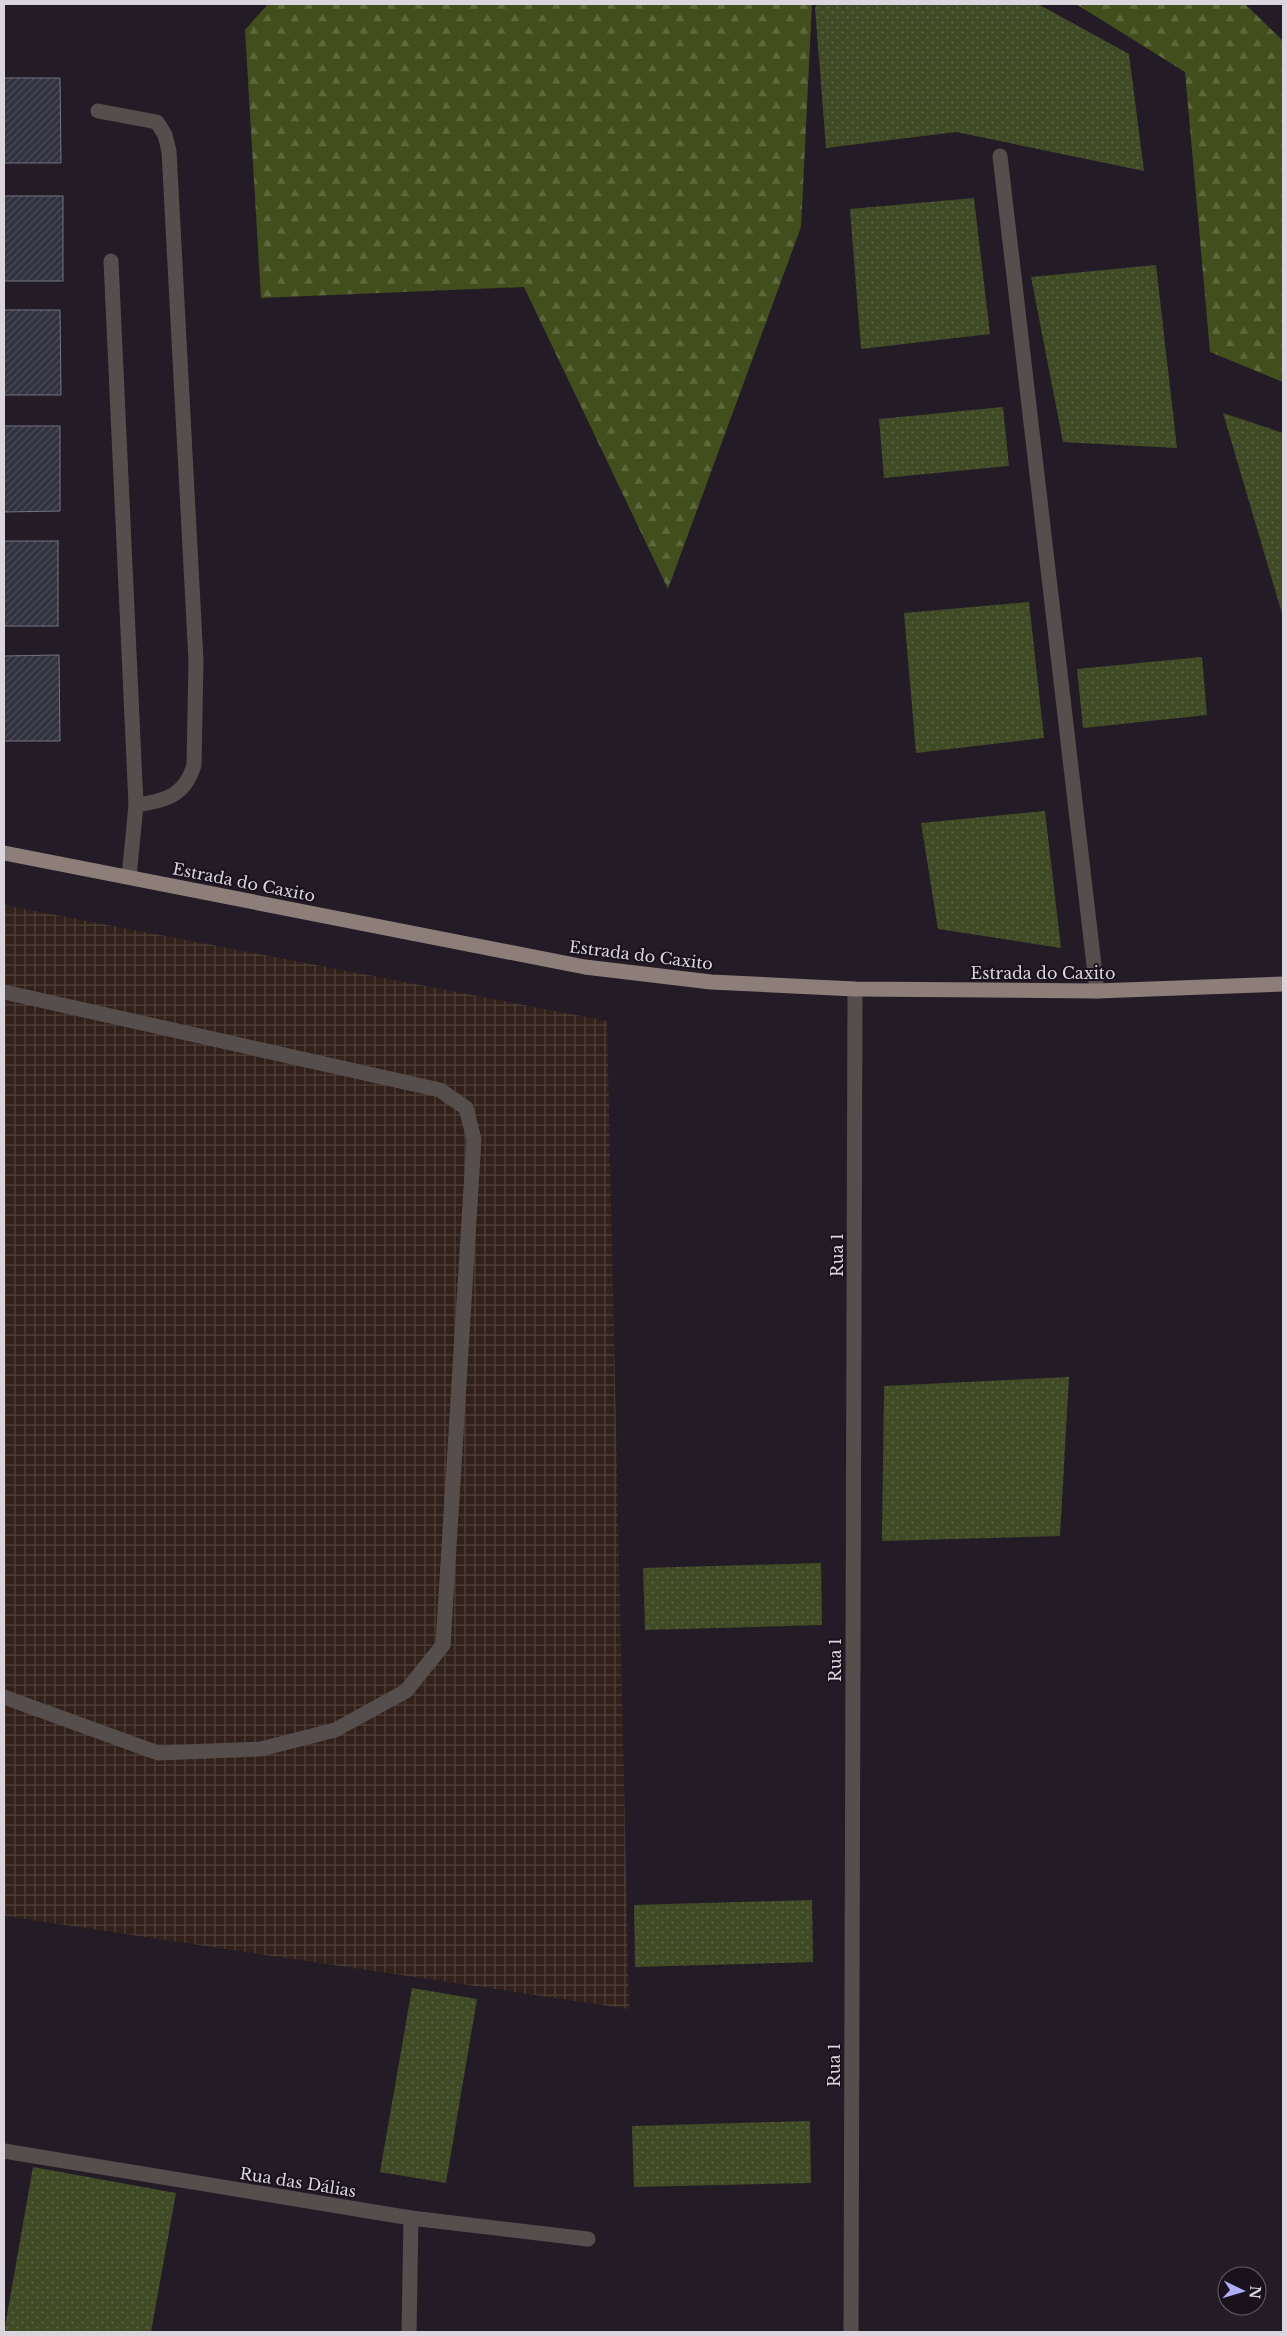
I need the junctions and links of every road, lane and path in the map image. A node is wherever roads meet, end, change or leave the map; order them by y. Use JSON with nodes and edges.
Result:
{"nodes":[{"id":1,"x":98,"y":111,"type":"dead end"},
{"id":2,"x":1000,"y":156,"type":"dead end"},
{"id":3,"x":111,"y":261,"type":"dead end"},
{"id":4,"x":136,"y":805,"type":"junction"},
{"id":5,"x":4,"y":853,"type":"edge"},
{"id":6,"x":129,"y":877,"type":"junction"},
{"id":7,"x":1283,"y":984,"type":"edge"},
{"id":8,"x":855,"y":989,"type":"junction"},
{"id":9,"x":1097,"y":991,"type":"junction"},
{"id":10,"x":4,"y":992,"type":"edge"},
{"id":11,"x":4,"y":1697,"type":"edge"},
{"id":12,"x":4,"y":2152,"type":"edge"},
{"id":13,"x":411,"y":2218,"type":"junction"},
{"id":14,"x":588,"y":2240,"type":"dead end"},
{"id":15,"x":409,"y":2332,"type":"edge"},
{"id":16,"x":850,"y":2332,"type":"edge"}],
"edges":[{"from":1,"to":4,"type":"street"},
{"from":2,"to":9,"type":"street"},
{"from":3,"to":4,"type":"street"},
{"from":4,"to":6,"type":"street"},
{"from":5,"to":6,"type":"main road","name":"Estrada do Caxito"},
{"from":6,"to":8,"type":"main road","name":"Estrada do Caxito"},
{"from":7,"to":9,"type":"main road","name":"Estrada do Caxito"},
{"from":8,"to":9,"type":"main road","name":"Estrada do Caxito"},
{"from":8,"to":16,"type":"street","name":"Rua 1"},
{"from":10,"to":11,"type":"street"},
{"from":12,"to":13,"type":"street","name":"Rua das Dálias"},
{"from":13,"to":14,"type":"street","name":"Rua das Dálias"},
{"from":13,"to":15,"type":"street"}]}
